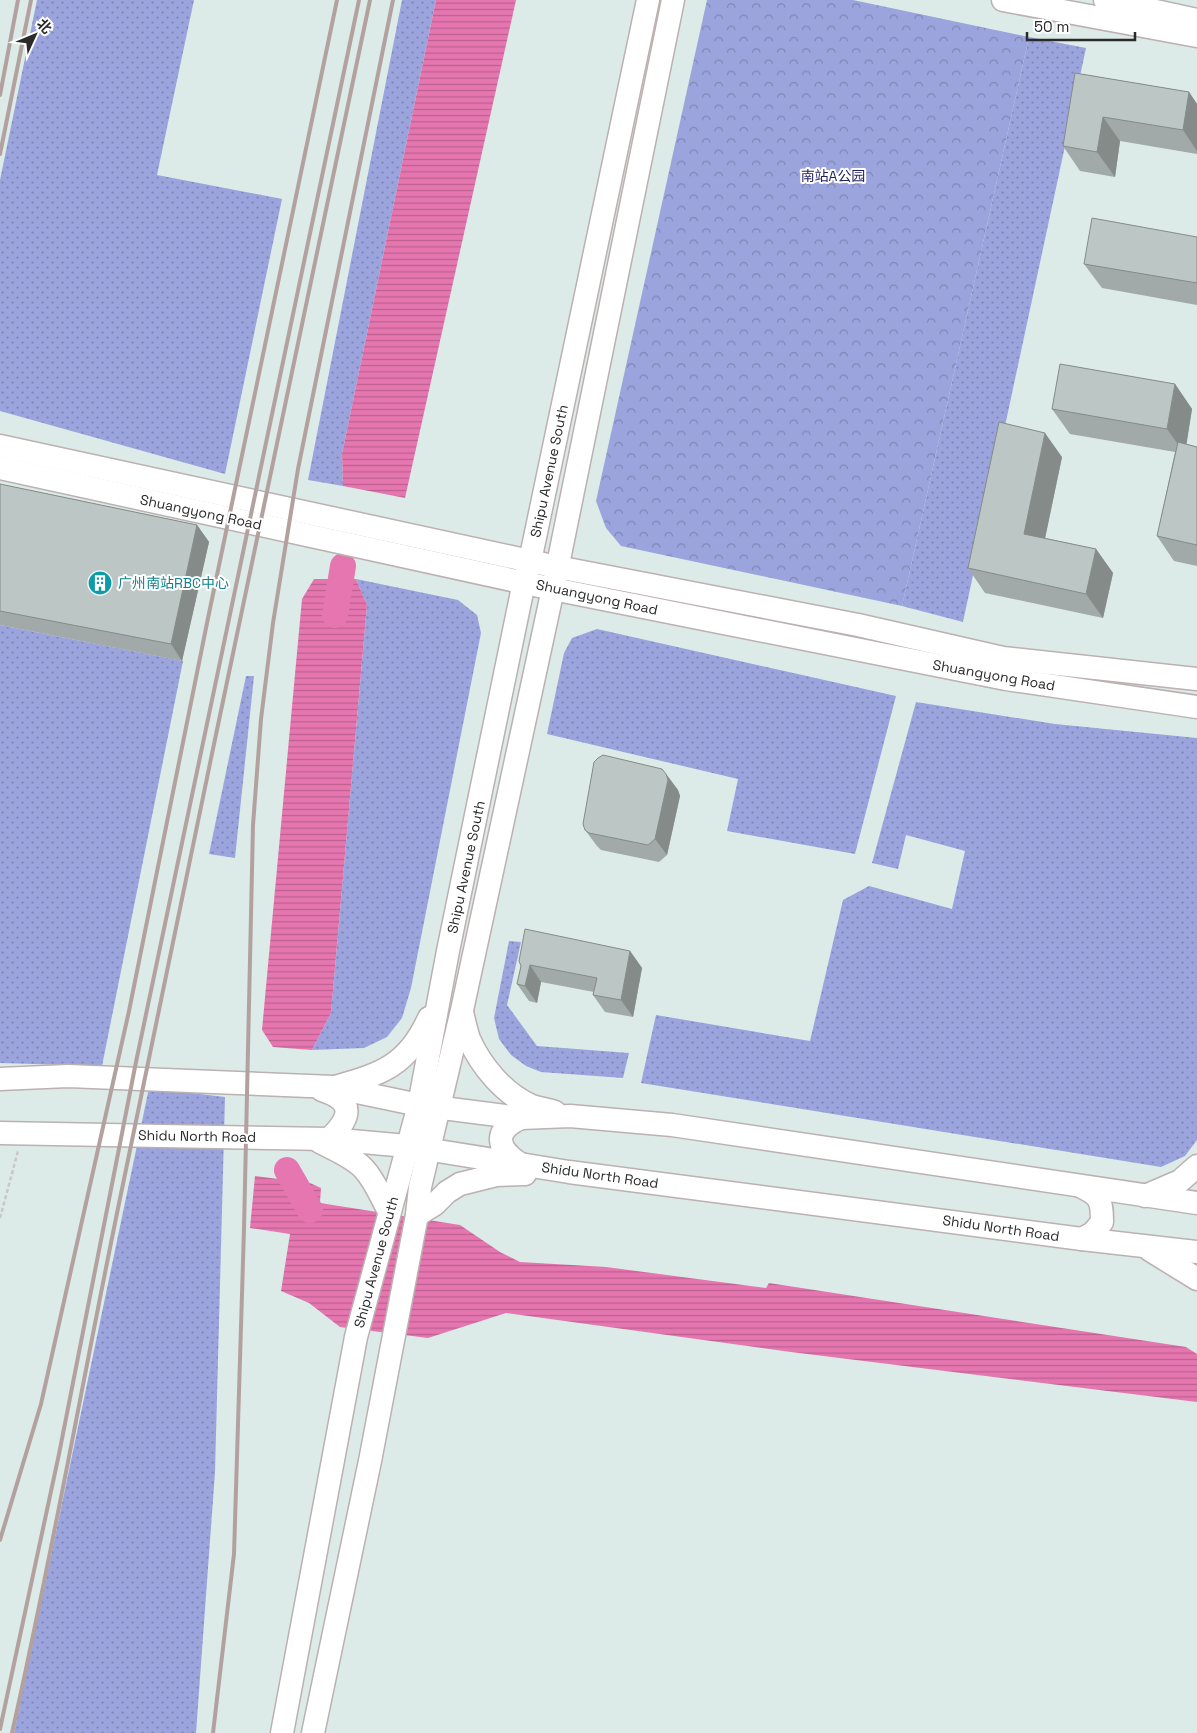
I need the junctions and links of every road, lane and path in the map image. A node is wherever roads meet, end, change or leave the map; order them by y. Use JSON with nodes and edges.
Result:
{"nodes":[{"id":1,"x":648,"y":0,"type":"edge"},
{"id":2,"x":673,"y":0,"type":"edge"},
{"id":3,"x":1003,"y":0,"type":"edge"},
{"id":4,"x":1105,"y":0,"type":"edge"},
{"id":5,"x":1197,"y":20,"type":"edge"},
{"id":6,"x":1197,"y":36,"type":"edge"},
{"id":7,"x":0,"y":446,"type":"edge"},
{"id":8,"x":0,"y":468,"type":"edge"},
{"id":9,"x":527,"y":572,"type":"junction"},
{"id":10,"x":555,"y":578,"type":"junction"},
{"id":11,"x":1197,"y":679,"type":"edge"},
{"id":12,"x":1197,"y":707,"type":"edge"},
{"id":13,"x":448,"y":951,"type":"junction"},
{"id":14,"x":474,"y":952,"type":"junction"},
{"id":15,"x":442,"y":989,"type":"junction"},
{"id":16,"x":462,"y":1010,"type":"junction"},
{"id":17,"x":0,"y":1079,"type":"edge"},
{"id":18,"x":324,"y":1087,"type":"junction"},
{"id":19,"x":429,"y":1106,"type":"junction"},
{"id":20,"x":570,"y":1116,"type":"junction"},
{"id":21,"x":520,"y":1118,"type":"junction"},
{"id":22,"x":0,"y":1133,"type":"edge"},
{"id":23,"x":22,"y":1133,"type":"junction"},
{"id":24,"x":319,"y":1138,"type":"junction"},
{"id":25,"x":418,"y":1148,"type":"junction"},
{"id":26,"x":520,"y":1164,"type":"junction"},
{"id":27,"x":1197,"y":1166,"type":"edge"},
{"id":28,"x":569,"y":1172,"type":"junction"},
{"id":29,"x":1082,"y":1187,"type":"junction"},
{"id":30,"x":1145,"y":1196,"type":"junction"},
{"id":31,"x":1197,"y":1203,"type":"edge"},
{"id":32,"x":389,"y":1211,"type":"junction"},
{"id":33,"x":417,"y":1214,"type":"junction"},
{"id":34,"x":0,"y":1218,"type":"edge"},
{"id":35,"x":1082,"y":1239,"type":"junction"},
{"id":36,"x":1142,"y":1246,"type":"junction"},
{"id":37,"x":1197,"y":1252,"type":"edge"},
{"id":38,"x":1197,"y":1279,"type":"edge"},
{"id":39,"x":282,"y":1733,"type":"edge"},
{"id":40,"x":313,"y":1733,"type":"edge"}],
"edges":[{"from":1,"to":9,"type":"main road","name":"Shipu Avenue South"},
{"from":2,"to":10,"type":"main road","name":"Shipu Avenue South"},
{"from":3,"to":6,"type":"main road"},
{"from":4,"to":5,"type":"main road"},
{"from":7,"to":9,"type":"main road","name":"Shuangyong Road"},
{"from":8,"to":9,"type":"main road","name":"Shuangyong Road"},
{"from":9,"to":10,"type":"main road","name":"Shuangyong Road"},
{"from":9,"to":13,"type":"main road","name":"Shipu Avenue South"},
{"from":10,"to":11,"type":"main road","name":"Shuangyong Road"},
{"from":10,"to":12,"type":"main road","name":"Shuangyong Road"},
{"from":10,"to":14,"type":"main road","name":"Shipu Avenue South"},
{"from":13,"to":14,"type":"main road"},
{"from":13,"to":15,"type":"main road","name":"Shipu Avenue South"},
{"from":14,"to":16,"type":"main road","name":"Shipu Avenue South"},
{"from":15,"to":18,"type":"main road"},
{"from":15,"to":19,"type":"main road","name":"Shipu Avenue South"},
{"from":16,"to":19,"type":"main road","name":"Shipu Avenue South"},
{"from":16,"to":20,"type":"main road"},
{"from":17,"to":18,"type":"main road"},
{"from":18,"to":19,"type":"main road"},
{"from":18,"to":24,"type":"main road"},
{"from":19,"to":21,"type":"main road"},
{"from":19,"to":25,"type":"main road","name":"Shipu Avenue South"},
{"from":20,"to":21,"type":"main road"},
{"from":20,"to":29,"type":"main road"},
{"from":21,"to":26,"type":"main road"},
{"from":22,"to":23,"type":"main road","name":"Shidu North Road"},
{"from":23,"to":24,"type":"main road","name":"Shidu North Road"},
{"from":23,"to":34,"type":"path"},
{"from":24,"to":25,"type":"main road","name":"Shidu North Road"},
{"from":24,"to":32,"type":"main road"},
{"from":25,"to":26,"type":"main road","name":"Shidu North Road"},
{"from":25,"to":32,"type":"main road","name":"Shipu Avenue South"},
{"from":25,"to":33,"type":"main road","name":"Shipu Avenue South"},
{"from":26,"to":28,"type":"main road","name":"Shidu North Road"},
{"from":27,"to":30,"type":"main road"},
{"from":28,"to":33,"type":"main road"},
{"from":28,"to":35,"type":"main road","name":"Shidu North Road"},
{"from":29,"to":30,"type":"main road"},
{"from":29,"to":35,"type":"main road"},
{"from":30,"to":31,"type":"main road"},
{"from":32,"to":33,"type":"main road"},
{"from":32,"to":39,"type":"main road","name":"Shipu Avenue South"},
{"from":33,"to":40,"type":"main road","name":"Shipu Avenue South"},
{"from":35,"to":36,"type":"main road","name":"Shidu North Road"},
{"from":36,"to":37,"type":"main road","name":"Shidu North Road"},
{"from":36,"to":38,"type":"main road"}]}
